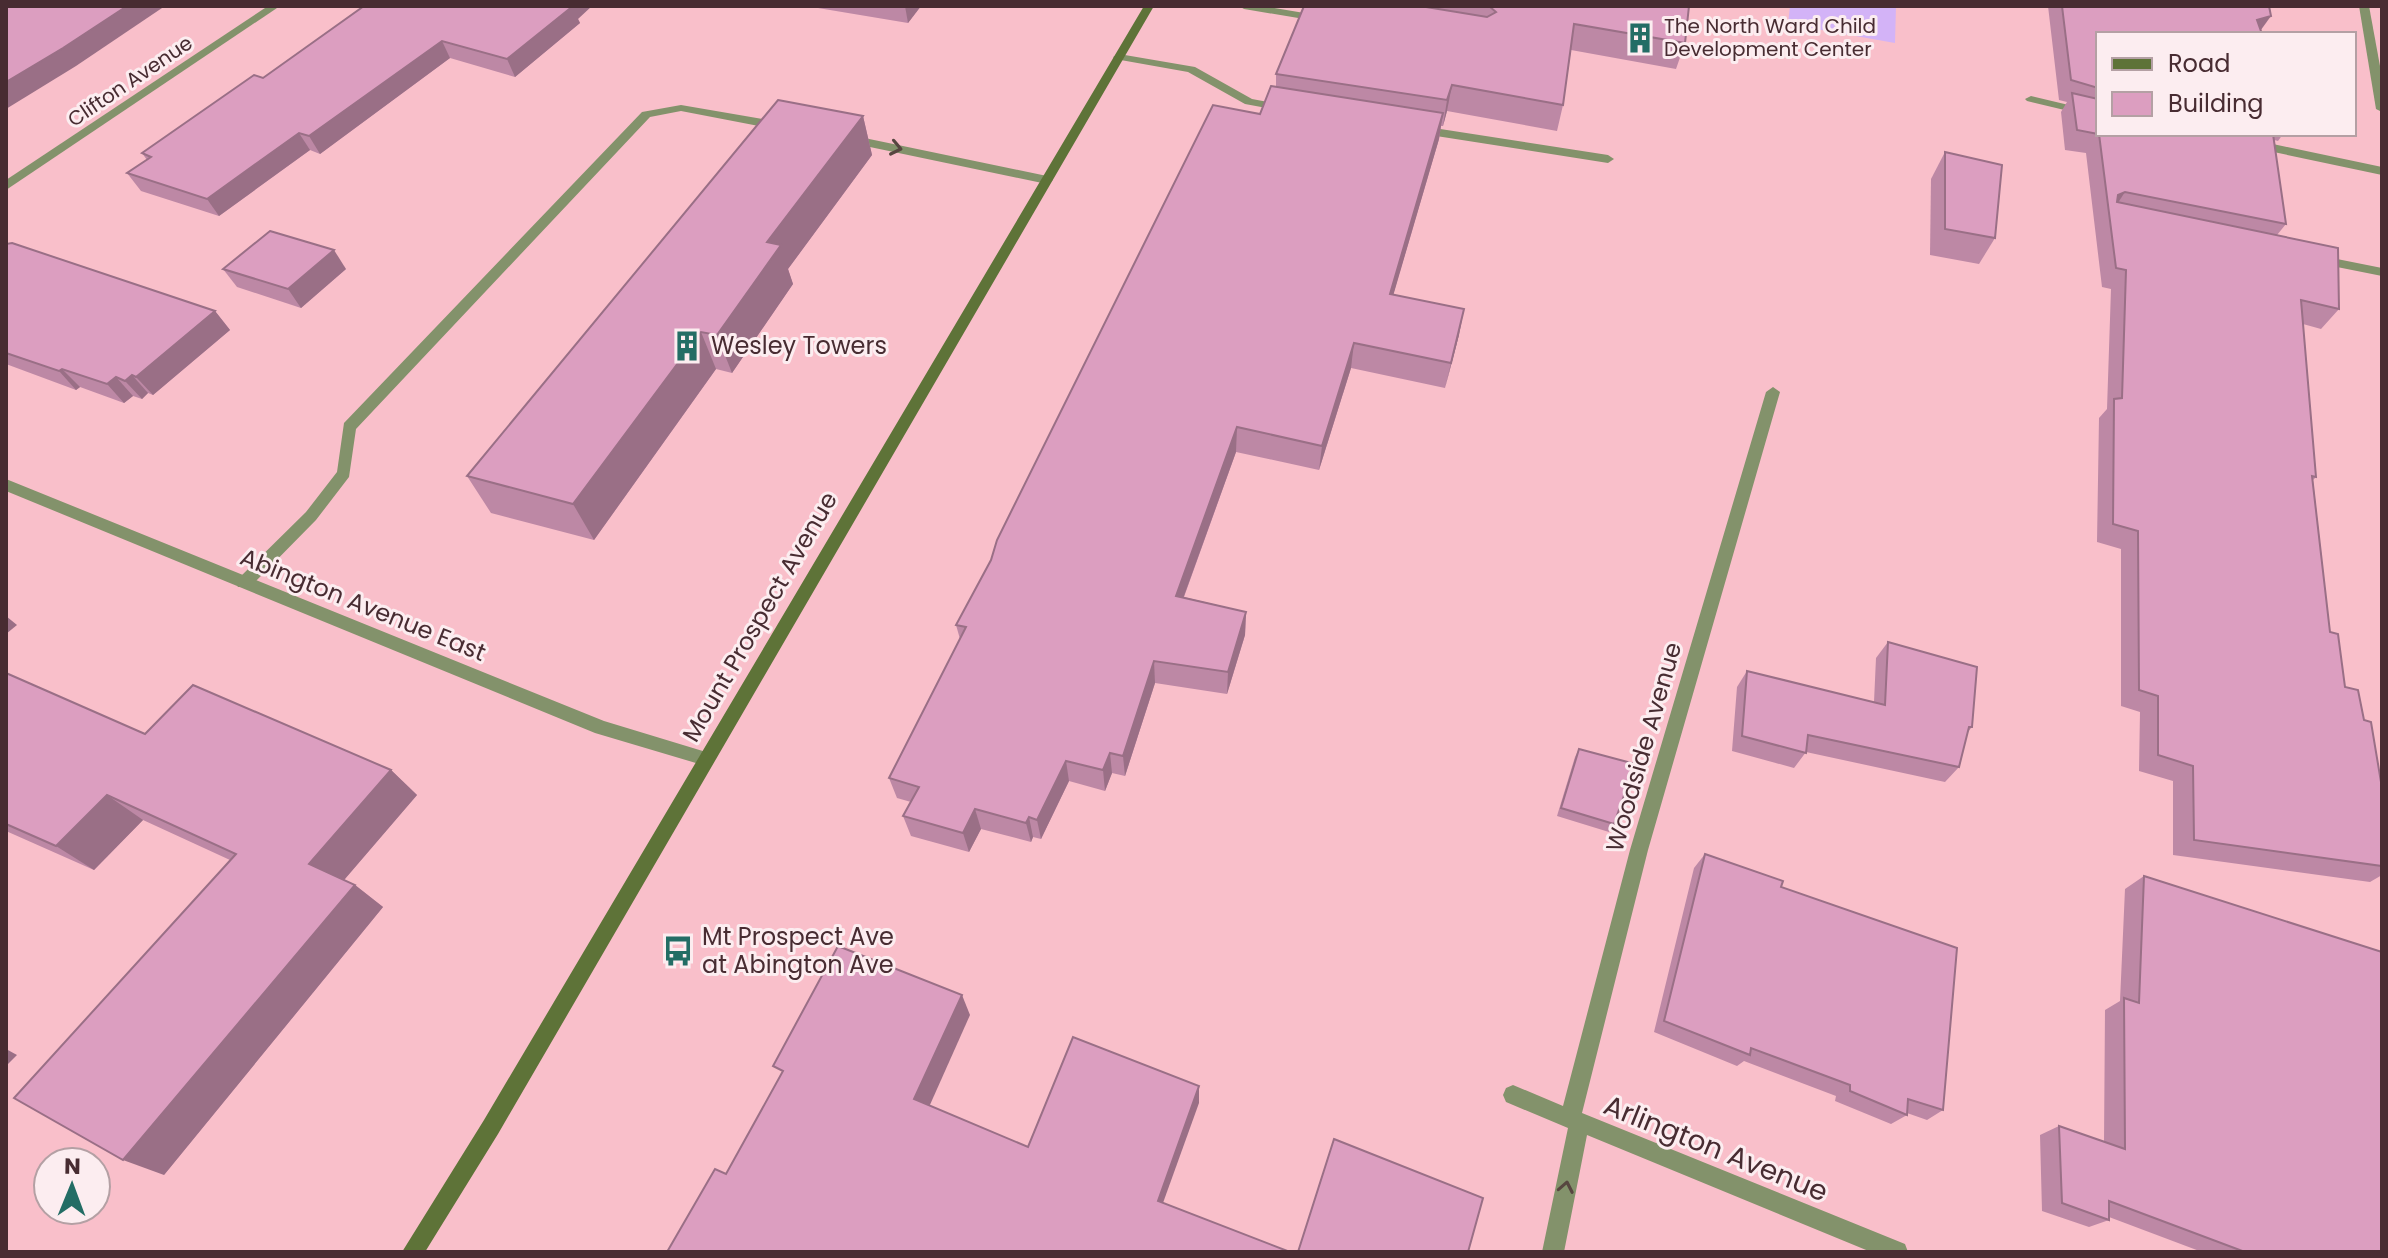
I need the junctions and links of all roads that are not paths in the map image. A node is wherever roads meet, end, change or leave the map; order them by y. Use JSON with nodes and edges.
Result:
{"nodes":[{"id":1,"x":275,"y":6,"type":"edge"},
{"id":2,"x":1149,"y":6,"type":"edge"},
{"id":3,"x":1244,"y":6,"type":"edge"},
{"id":4,"x":2364,"y":6,"type":"edge"},
{"id":5,"x":1330,"y":20,"type":"edge"},
{"id":6,"x":1119,"y":57,"type":"junction"},
{"id":7,"x":2031,"y":99,"type":"dead end"},
{"id":8,"x":2382,"y":109,"type":"edge"},
{"id":9,"x":1295,"y":110,"type":"edge"},
{"id":10,"x":2096,"y":115,"type":"edge"},
{"id":11,"x":1405,"y":127,"type":"edge"},
{"id":12,"x":788,"y":128,"type":"edge"},
{"id":13,"x":833,"y":136,"type":"edge"},
{"id":14,"x":2237,"y":141,"type":"edge"},
{"id":15,"x":1608,"y":159,"type":"dead end"},
{"id":16,"x":2382,"y":171,"type":"edge"},
{"id":17,"x":1047,"y":180,"type":"junction"},
{"id":18,"x":6,"y":186,"type":"edge"},
{"id":19,"x":2309,"y":258,"type":"edge"},
{"id":20,"x":2382,"y":272,"type":"edge"},
{"id":21,"x":1773,"y":392,"type":"dead end"},
{"id":22,"x":6,"y":485,"type":"edge"},
{"id":23,"x":244,"y":583,"type":"junction"},
{"id":24,"x":706,"y":759,"type":"junction"},
{"id":25,"x":1513,"y":1095,"type":"dead end"},
{"id":26,"x":1575,"y":1121,"type":"junction"},
{"id":27,"x":413,"y":1252,"type":"edge"},
{"id":28,"x":1553,"y":1252,"type":"edge"},
{"id":29,"x":1897,"y":1252,"type":"edge"}],
"edges":[{"from":1,"to":18,"type":"street","name":"Clifton Avenue"},
{"from":2,"to":6,"type":"main road","name":"Mount Prospect Avenue"},
{"from":3,"to":5,"type":"street"},
{"from":4,"to":8,"type":"street"},
{"from":6,"to":9,"type":"street"},
{"from":6,"to":17,"type":"main road","name":"Mount Prospect Avenue"},
{"from":7,"to":10,"type":"street"},
{"from":11,"to":15,"type":"street"},
{"from":12,"to":23,"type":"street"},
{"from":13,"to":17,"type":"street","one_way":true},
{"from":14,"to":16,"type":"street"},
{"from":17,"to":24,"type":"main road","name":"Mount Prospect Avenue"},
{"from":19,"to":20,"type":"street"},
{"from":21,"to":26,"type":"street","name":"Woodside Avenue"},
{"from":22,"to":23,"type":"street","name":"Abington Avenue East"},
{"from":23,"to":24,"type":"street","name":"Abington Avenue East"},
{"from":24,"to":27,"type":"main road","name":"Mount Prospect Avenue"},
{"from":25,"to":26,"type":"street","name":"Arlington Avenue"},
{"from":28,"to":26,"type":"street","name":"Woodside Avenue","one_way":true},
{"from":26,"to":29,"type":"street","name":"Arlington Avenue"}]}
